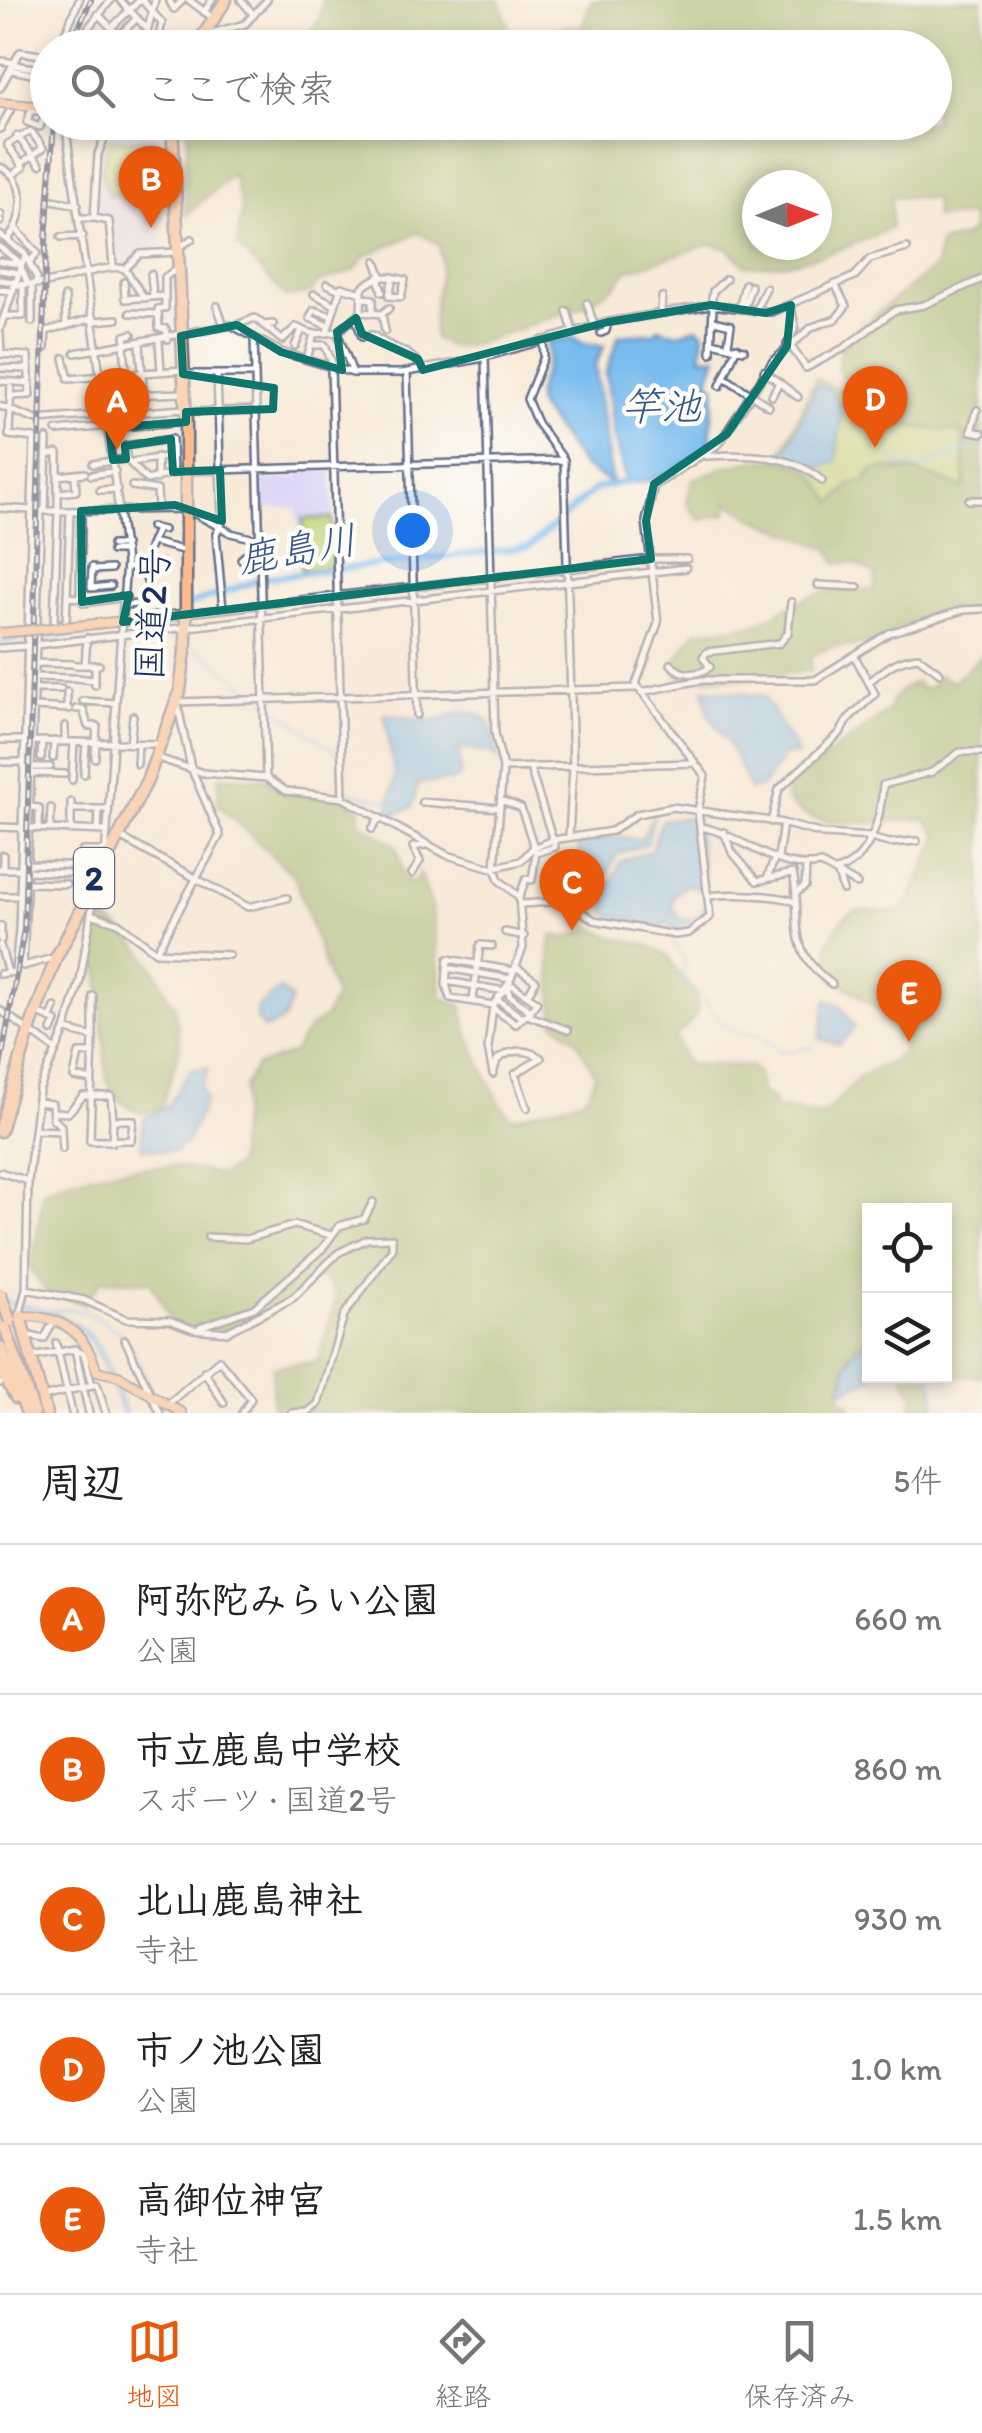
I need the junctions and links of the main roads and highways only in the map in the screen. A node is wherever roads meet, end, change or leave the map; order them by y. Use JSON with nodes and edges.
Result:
{"nodes":[{"id":1,"x":226,"y":0,"type":"edge"},
{"id":2,"x":205,"y":30,"type":"edge"},
{"id":3,"x":0,"y":102,"type":"edge"},
{"id":4,"x":30,"y":106,"type":"edge"},
{"id":5,"x":173,"y":140,"type":"edge"},
{"id":6,"x":186,"y":614,"type":"junction"},
{"id":7,"x":0,"y":633,"type":"edge"},
{"id":8,"x":0,"y":1131,"type":"edge"},
{"id":9,"x":0,"y":1293,"type":"edge"},
{"id":10,"x":9,"y":1316,"type":"edge"},
{"id":11,"x":0,"y":1347,"type":"edge"},
{"id":12,"x":2,"y":1377,"type":"edge"},
{"id":13,"x":29,"y":1413,"type":"edge"},
{"id":14,"x":46,"y":1413,"type":"edge"},
{"id":15,"x":182,"y":1413,"type":"edge"}],
"edges":[{"from":1,"to":2,"type":"highway"},
{"from":3,"to":4,"type":"main road","bridge":true},
{"from":5,"to":6,"type":"highway","name":"国道2号","number":"2"},
{"from":6,"to":7,"type":"main road","bridge":true},
{"from":6,"to":8,"type":"highway","name":"国道2号","number":"2"},
{"from":9,"to":10,"type":"highway","bridge":true},
{"from":10,"to":13,"type":"highway"},
{"from":10,"to":14,"type":"highway"},
{"from":10,"to":15,"type":"main road"},
{"from":11,"to":13,"type":"highway"},
{"from":12,"to":13,"type":"highway"}]}
